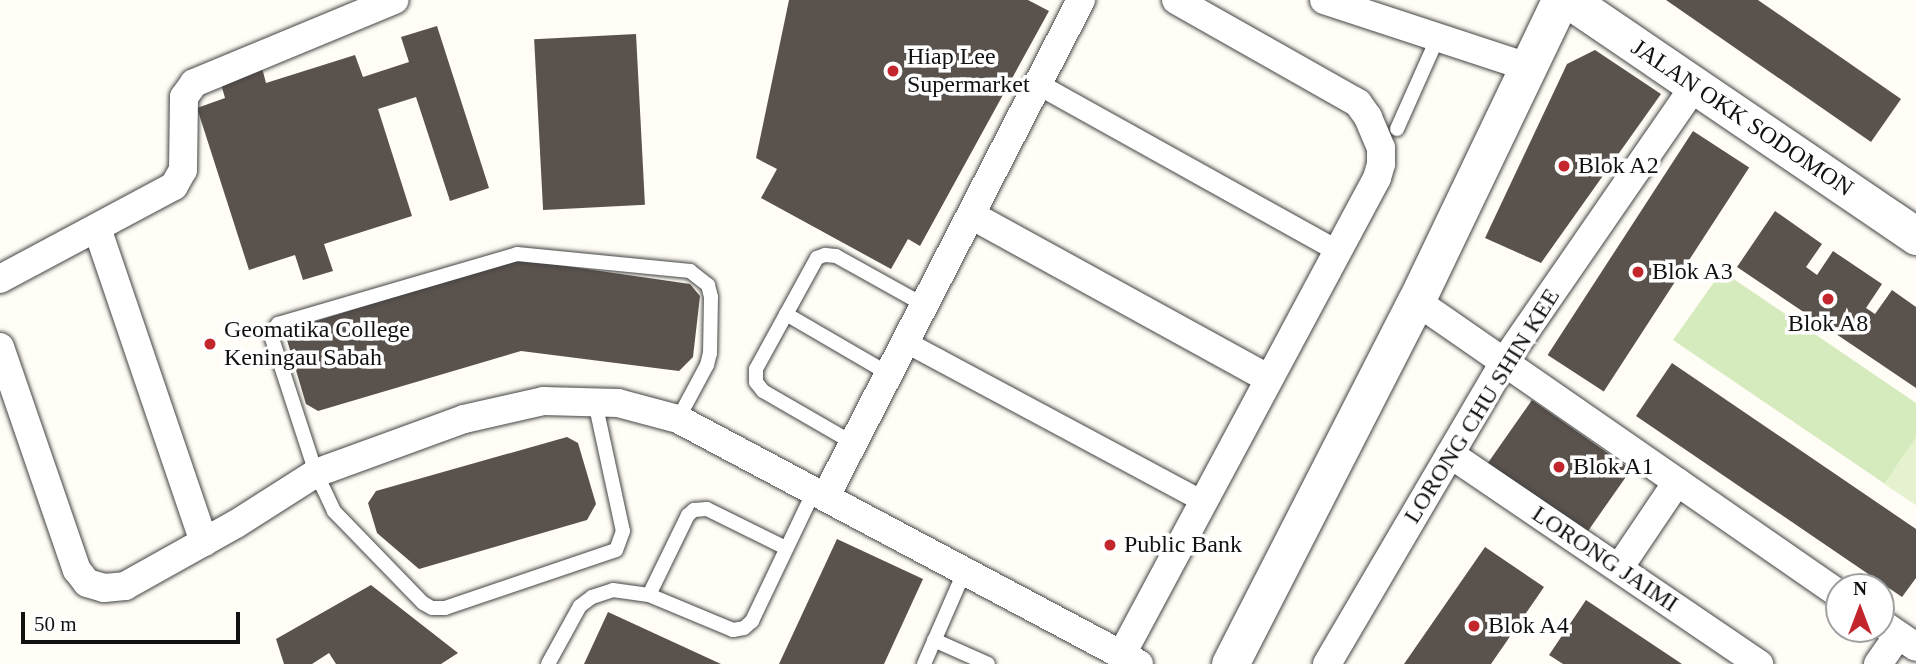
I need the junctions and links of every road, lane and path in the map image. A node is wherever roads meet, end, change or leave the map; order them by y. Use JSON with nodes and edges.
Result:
{"nodes":[{"id":1,"x":394,"y":0,"type":"edge"},
{"id":2,"x":1081,"y":0,"type":"edge"},
{"id":3,"x":1176,"y":0,"type":"edge"},
{"id":4,"x":1324,"y":0,"type":"edge"},
{"id":5,"x":1560,"y":0,"type":"edge"},
{"id":6,"x":1569,"y":0,"type":"edge"},
{"id":7,"x":1438,"y":37,"type":"junction"},
{"id":8,"x":1528,"y":67,"type":"junction"},
{"id":9,"x":1038,"y":84,"type":"junction"},
{"id":10,"x":1695,"y":85,"type":"junction"},
{"id":11,"x":1397,"y":129,"type":"dead end"},
{"id":12,"x":971,"y":215,"type":"junction"},
{"id":13,"x":97,"y":228,"type":"junction"},
{"id":14,"x":1916,"y":236,"type":"edge"},
{"id":15,"x":1338,"y":251,"type":"junction"},
{"id":16,"x":0,"y":279,"type":"edge"},
{"id":17,"x":1416,"y":301,"type":"junction"},
{"id":18,"x":925,"y":305,"type":"junction"},
{"id":19,"x":786,"y":314,"type":"junction"},
{"id":20,"x":906,"y":342,"type":"junction"},
{"id":21,"x":0,"y":348,"type":"edge"},
{"id":22,"x":1504,"y":362,"type":"junction"},
{"id":23,"x":889,"y":374,"type":"junction"},
{"id":24,"x":1269,"y":379,"type":"junction"},
{"id":25,"x":596,"y":402,"type":"junction"},
{"id":26,"x":678,"y":419,"type":"junction"},
{"id":27,"x":853,"y":443,"type":"junction"},
{"id":28,"x":1450,"y":454,"type":"junction"},
{"id":29,"x":316,"y":473,"type":"junction"},
{"id":30,"x":1677,"y":482,"type":"junction"},
{"id":31,"x":821,"y":492,"type":"junction"},
{"id":32,"x":1204,"y":502,"type":"junction"},
{"id":33,"x":204,"y":542,"type":"junction"},
{"id":34,"x":786,"y":548,"type":"junction"},
{"id":35,"x":1619,"y":568,"type":"junction"},
{"id":36,"x":965,"y":570,"type":"junction"},
{"id":37,"x":1825,"y":584,"type":"edge"},
{"id":38,"x":649,"y":595,"type":"junction"},
{"id":39,"x":1899,"y":635,"type":"edge"},
{"id":40,"x":934,"y":640,"type":"junction"},
{"id":41,"x":1130,"y":659,"type":"edge"},
{"id":42,"x":548,"y":664,"type":"edge"},
{"id":43,"x":924,"y":664,"type":"edge"},
{"id":44,"x":988,"y":664,"type":"edge"},
{"id":45,"x":1230,"y":664,"type":"edge"},
{"id":46,"x":1327,"y":664,"type":"edge"},
{"id":47,"x":1759,"y":664,"type":"edge"},
{"id":48,"x":1878,"y":664,"type":"edge"}],
"edges":[{"from":1,"to":13,"type":"street"},
{"from":2,"to":9,"type":"street"},
{"from":3,"to":15,"type":"street"},
{"from":4,"to":7,"type":"street"},
{"from":5,"to":8,"type":"street"},
{"from":6,"to":10,"type":"street","name":"JALAN OKK SODOMON"},
{"from":7,"to":8,"type":"street"},
{"from":7,"to":11,"type":"lane"},
{"from":8,"to":17,"type":"street"},
{"from":9,"to":12,"type":"street"},
{"from":9,"to":15,"type":"street"},
{"from":10,"to":14,"type":"street","name":"JALAN OKK SODOMON"},
{"from":10,"to":22,"type":"street","name":"LORONG CHU SHIN KEE"},
{"from":12,"to":18,"type":"street"},
{"from":12,"to":24,"type":"street"},
{"from":13,"to":16,"type":"street"},
{"from":13,"to":33,"type":"street"},
{"from":15,"to":24,"type":"street"},
{"from":17,"to":22,"type":"street"},
{"from":17,"to":45,"type":"street"},
{"from":18,"to":19,"type":"lane"},
{"from":18,"to":20,"type":"street"},
{"from":19,"to":23,"type":"lane"},
{"from":19,"to":27,"type":"lane"},
{"from":20,"to":23,"type":"street"},
{"from":20,"to":32,"type":"street"},
{"from":21,"to":33,"type":"street"},
{"from":22,"to":28,"type":"street","name":"LORONG CHU SHIN KEE"},
{"from":22,"to":30,"type":"street"},
{"from":23,"to":27,"type":"street"},
{"from":24,"to":32,"type":"street"},
{"from":25,"to":26,"type":"street"},
{"from":25,"to":29,"type":"street"},
{"from":25,"to":29,"type":"lane"},
{"from":26,"to":29,"type":"lane"},
{"from":26,"to":31,"type":"street"},
{"from":27,"to":31,"type":"street"},
{"from":28,"to":35,"type":"street","name":"LORONG JAIMI"},
{"from":28,"to":46,"type":"street","name":"LORONG CHU SHIN KEE"},
{"from":29,"to":33,"type":"street"},
{"from":30,"to":35,"type":"street"},
{"from":30,"to":37,"type":"street"},
{"from":31,"to":34,"type":"lane"},
{"from":31,"to":36,"type":"street"},
{"from":32,"to":41,"type":"street"},
{"from":34,"to":38,"type":"lane"},
{"from":34,"to":38,"type":"lane"},
{"from":35,"to":47,"type":"street","name":"LORONG JAIMI"},
{"from":36,"to":40,"type":"lane"},
{"from":36,"to":41,"type":"street"},
{"from":38,"to":42,"type":"lane"},
{"from":39,"to":48,"type":"street"},
{"from":40,"to":43,"type":"lane"},
{"from":40,"to":44,"type":"lane"}]}
